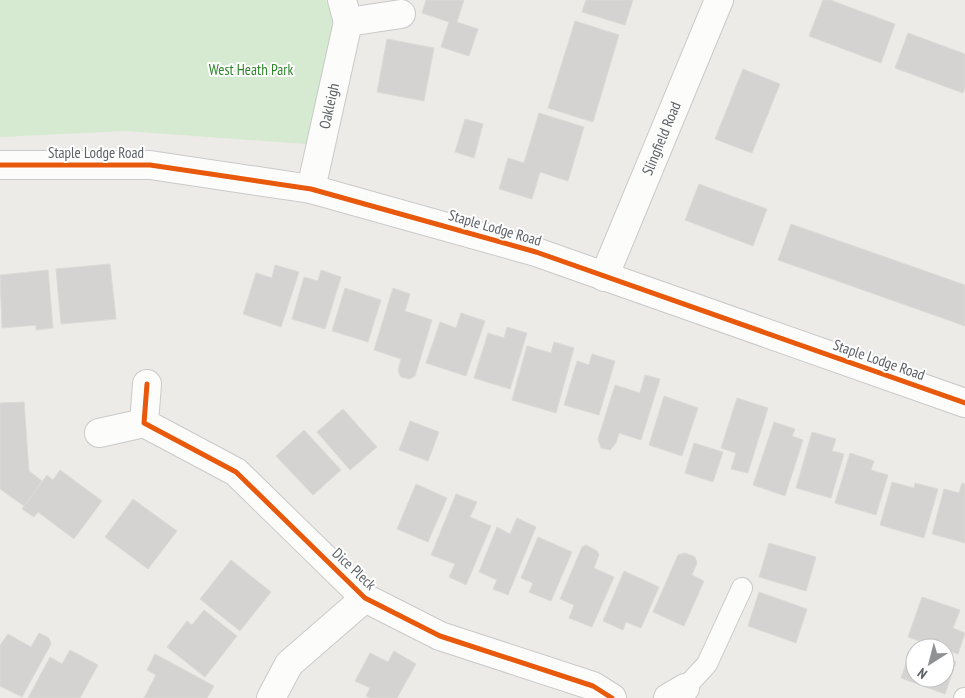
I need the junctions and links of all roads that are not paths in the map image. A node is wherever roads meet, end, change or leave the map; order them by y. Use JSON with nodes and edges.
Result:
{"nodes":[{"id":1,"x":719,"y":0,"type":"edge"},
{"id":2,"x":345,"y":11,"type":"edge"},
{"id":3,"x":401,"y":14,"type":"dead end"},
{"id":4,"x":0,"y":166,"type":"edge"},
{"id":5,"x":311,"y":189,"type":"junction"},
{"id":6,"x":604,"y":277,"type":"junction"},
{"id":7,"x":148,"y":384,"type":"dead end"},
{"id":8,"x":965,"y":403,"type":"edge"},
{"id":9,"x":144,"y":423,"type":"junction"},
{"id":10,"x":99,"y":434,"type":"dead end"},
{"id":11,"x":742,"y":588,"type":"dead end"},
{"id":12,"x":365,"y":598,"type":"junction"},
{"id":13,"x":677,"y":693,"type":"edge"},
{"id":14,"x":271,"y":698,"type":"edge"},
{"id":15,"x":612,"y":698,"type":"edge"}],
"edges":[{"from":1,"to":6,"type":"street","name":"Slingfield Road"},
{"from":2,"to":3,"type":"street","name":"Oakleigh"},
{"from":2,"to":5,"type":"street","name":"Oakleigh"},
{"from":4,"to":5,"type":"street","name":"Staple Lodge Road"},
{"from":5,"to":6,"type":"street","name":"Staple Lodge Road"},
{"from":6,"to":8,"type":"street","name":"Staple Lodge Road"},
{"from":7,"to":9,"type":"street"},
{"from":9,"to":10,"type":"street"},
{"from":9,"to":12,"type":"street","name":"Dice Pleck"},
{"from":11,"to":13,"type":"lane"},
{"from":12,"to":14,"type":"street","name":"Dice Pleck"},
{"from":12,"to":15,"type":"street","name":"Dice Pleck"}]}
